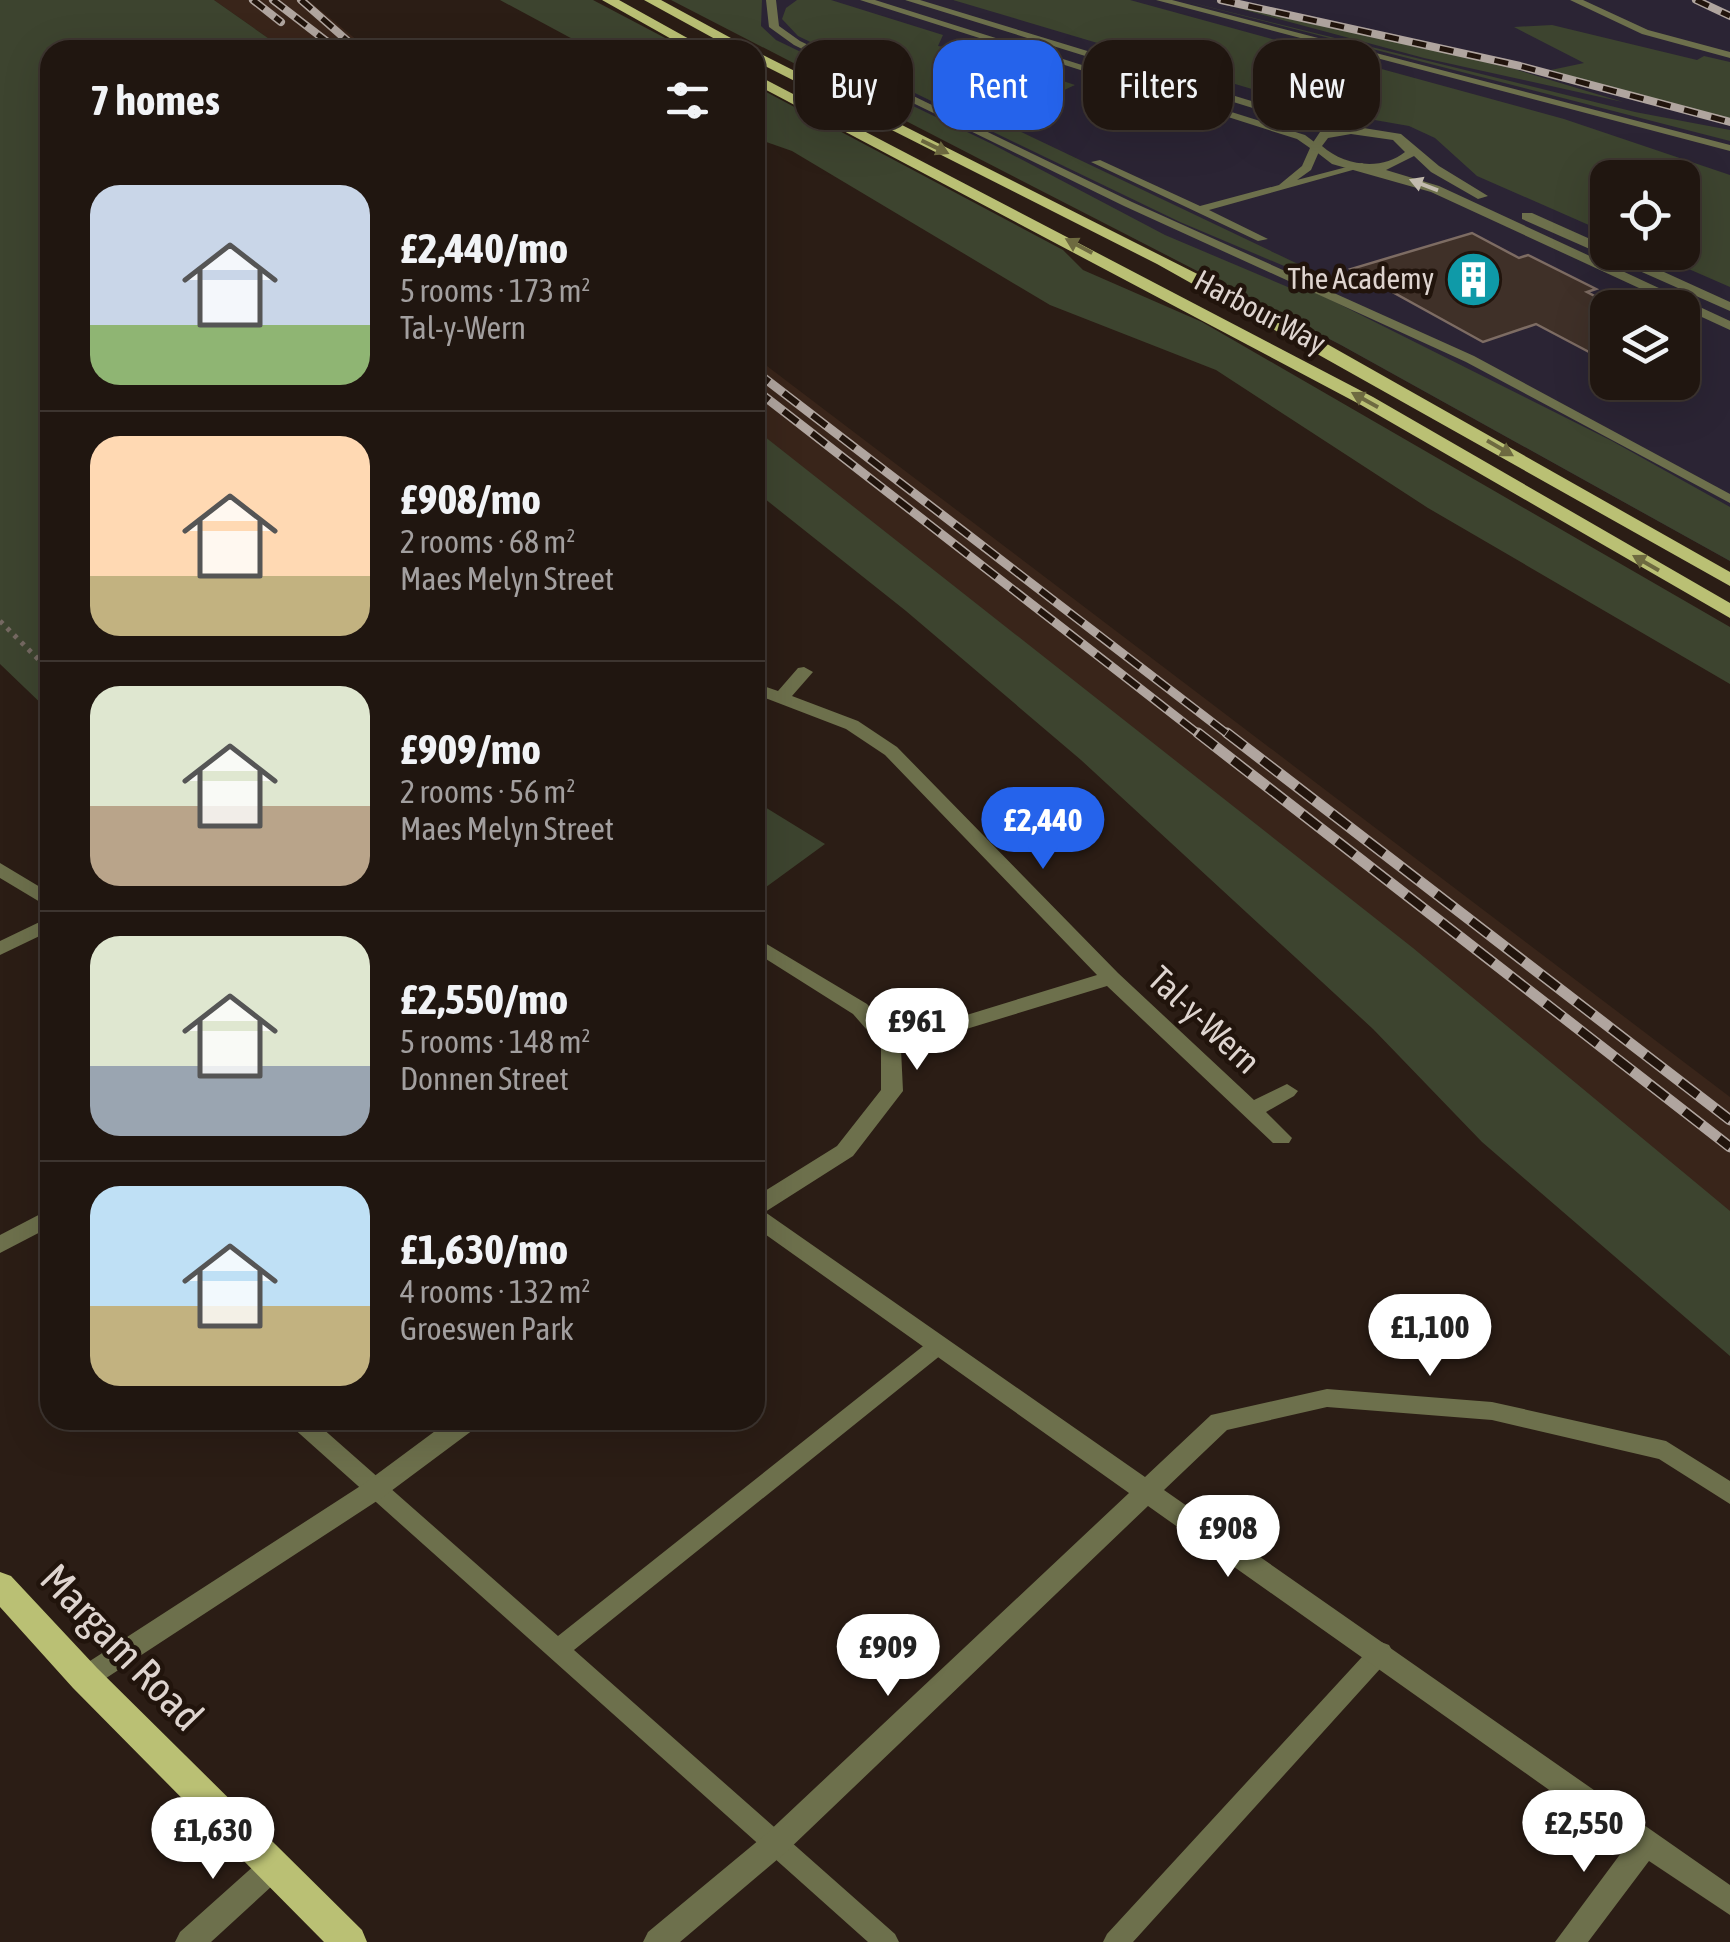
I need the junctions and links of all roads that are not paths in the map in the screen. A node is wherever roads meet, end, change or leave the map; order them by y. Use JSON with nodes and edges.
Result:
{"nodes":[{"id":1,"x":609,"y":0,"type":"edge"},
{"id":2,"x":651,"y":0,"type":"edge"},
{"id":3,"x":865,"y":0,"type":"edge"},
{"id":4,"x":910,"y":0,"type":"edge"},
{"id":5,"x":1161,"y":0,"type":"edge"},
{"id":6,"x":1575,"y":0,"type":"edge"},
{"id":7,"x":774,"y":4,"type":"edge"},
{"id":8,"x":683,"y":40,"type":"edge"},
{"id":9,"x":727,"y":40,"type":"edge"},
{"id":10,"x":1730,"y":55,"type":"edge"},
{"id":11,"x":765,"y":60,"type":"edge"},
{"id":12,"x":765,"y":83,"type":"edge"},
{"id":13,"x":1253,"y":104,"type":"edge"},
{"id":14,"x":1362,"y":130,"type":"joint"},
{"id":15,"x":1410,"y":146,"type":"junction"},
{"id":16,"x":1316,"y":147,"type":"junction"},
{"id":17,"x":1730,"y":148,"type":"edge"},
{"id":18,"x":1096,"y":162,"type":"dead end"},
{"id":19,"x":1362,"y":166,"type":"junction"},
{"id":20,"x":1284,"y":184,"type":"junction"},
{"id":21,"x":1201,"y":208,"type":"junction"},
{"id":22,"x":1262,"y":238,"type":"dead end"},
{"id":23,"x":1590,"y":244,"type":"edge"},
{"id":24,"x":1648,"y":270,"type":"edge"},
{"id":25,"x":1730,"y":307,"type":"edge"},
{"id":26,"x":1730,"y":326,"type":"edge"},
{"id":27,"x":1730,"y":499,"type":"edge"},
{"id":28,"x":1730,"y":580,"type":"edge"},
{"id":29,"x":1730,"y":612,"type":"edge"},
{"id":30,"x":804,"y":672,"type":"dead end"},
{"id":31,"x":765,"y":691,"type":"edge"},
{"id":32,"x":783,"y":696,"type":"junction"},
{"id":33,"x":0,"y":869,"type":"edge"},
{"id":34,"x":40,"y":895,"type":"edge"},
{"id":35,"x":40,"y":928,"type":"edge"},
{"id":36,"x":765,"y":948,"type":"edge"},
{"id":37,"x":0,"y":949,"type":"edge"},
{"id":38,"x":1112,"y":978,"type":"junction"},
{"id":39,"x":891,"y":1045,"type":"junction"},
{"id":40,"x":1288,"y":1091,"type":"dead end"},
{"id":41,"x":1252,"y":1110,"type":"junction"},
{"id":42,"x":1281,"y":1138,"type":"dead end"},
{"id":43,"x":765,"y":1202,"type":"edge"},
{"id":44,"x":40,"y":1222,"type":"edge"},
{"id":45,"x":765,"y":1223,"type":"edge"},
{"id":46,"x":0,"y":1245,"type":"edge"},
{"id":47,"x":939,"y":1345,"type":"junction"},
{"id":48,"x":311,"y":1430,"type":"edge"},
{"id":49,"x":455,"y":1430,"type":"edge"},
{"id":50,"x":374,"y":1490,"type":"junction"},
{"id":51,"x":1150,"y":1492,"type":"junction"},
{"id":52,"x":1730,"y":1494,"type":"edge"},
{"id":53,"x":0,"y":1585,"type":"edge"},
{"id":54,"x":558,"y":1650,"type":"junction"},
{"id":55,"x":1380,"y":1652,"type":"junction"},
{"id":56,"x":86,"y":1678,"type":"junction"},
{"id":57,"x":775,"y":1844,"type":"junction"},
{"id":58,"x":1645,"y":1844,"type":"junction"},
{"id":59,"x":275,"y":1865,"type":"junction"},
{"id":60,"x":1730,"y":1902,"type":"edge"},
{"id":61,"x":190,"y":1942,"type":"edge"},
{"id":62,"x":349,"y":1942,"type":"edge"},
{"id":63,"x":658,"y":1942,"type":"edge"},
{"id":64,"x":886,"y":1942,"type":"edge"},
{"id":65,"x":1116,"y":1942,"type":"edge"},
{"id":66,"x":1570,"y":1942,"type":"edge"}],
"edges":[{"from":1,"to":8,"type":"main road"},
{"from":2,"to":9,"type":"main road"},
{"from":3,"to":16,"type":"lane"},
{"from":4,"to":13,"type":"lane"},
{"from":5,"to":17,"type":"lane"},
{"from":6,"to":10,"type":"lane"},
{"from":7,"to":27,"type":"lane"},
{"from":11,"to":28,"type":"main road","name":"Harbour Way","one_way":true},
{"from":29,"to":12,"type":"main road","name":"Harbour Way","one_way":true},
{"from":14,"to":15,"type":"street"},
{"from":14,"to":16,"type":"street"},
{"from":15,"to":19,"type":"street"},
{"from":15,"to":23,"type":"street"},
{"from":16,"to":19,"type":"street"},
{"from":16,"to":20,"type":"lane"},
{"from":18,"to":21,"type":"lane"},
{"from":19,"to":20,"type":"lane"},
{"from":26,"to":19,"type":"street","one_way":true},
{"from":20,"to":21,"type":"lane"},
{"from":21,"to":22,"type":"lane"},
{"from":24,"to":25,"type":"street"},
{"from":30,"to":32,"type":"street"},
{"from":31,"to":32,"type":"street","name":"Tal-y-Wern"},
{"from":32,"to":38,"type":"street","name":"Tal-y-Wern"},
{"from":33,"to":34,"type":"street"},
{"from":35,"to":37,"type":"street"},
{"from":36,"to":39,"type":"street"},
{"from":38,"to":39,"type":"street","name":"Tal-y-Wern"},
{"from":38,"to":41,"type":"street","name":"Tal-y-Wern"},
{"from":39,"to":43,"type":"street"},
{"from":40,"to":41,"type":"street","name":"Tal-y-Wern"},
{"from":41,"to":42,"type":"street","name":"Tal-y-Wern"},
{"from":44,"to":46,"type":"street"},
{"from":45,"to":47,"type":"street"},
{"from":47,"to":51,"type":"street"},
{"from":47,"to":54,"type":"lane"},
{"from":48,"to":50,"type":"lane"},
{"from":49,"to":50,"type":"street"},
{"from":50,"to":54,"type":"lane"},
{"from":50,"to":56,"type":"street"},
{"from":51,"to":52,"type":"street"},
{"from":51,"to":55,"type":"street"},
{"from":51,"to":57,"type":"street"},
{"from":53,"to":56,"type":"main road","name":"Margam Road"},
{"from":54,"to":57,"type":"lane"},
{"from":55,"to":58,"type":"street"},
{"from":55,"to":65,"type":"lane"},
{"from":56,"to":59,"type":"main road","name":"Margam Road"},
{"from":57,"to":63,"type":"street"},
{"from":57,"to":64,"type":"lane"},
{"from":58,"to":60,"type":"street"},
{"from":58,"to":66,"type":"street"},
{"from":59,"to":61,"type":"street"},
{"from":59,"to":62,"type":"main road","name":"Margam Road"}]}
